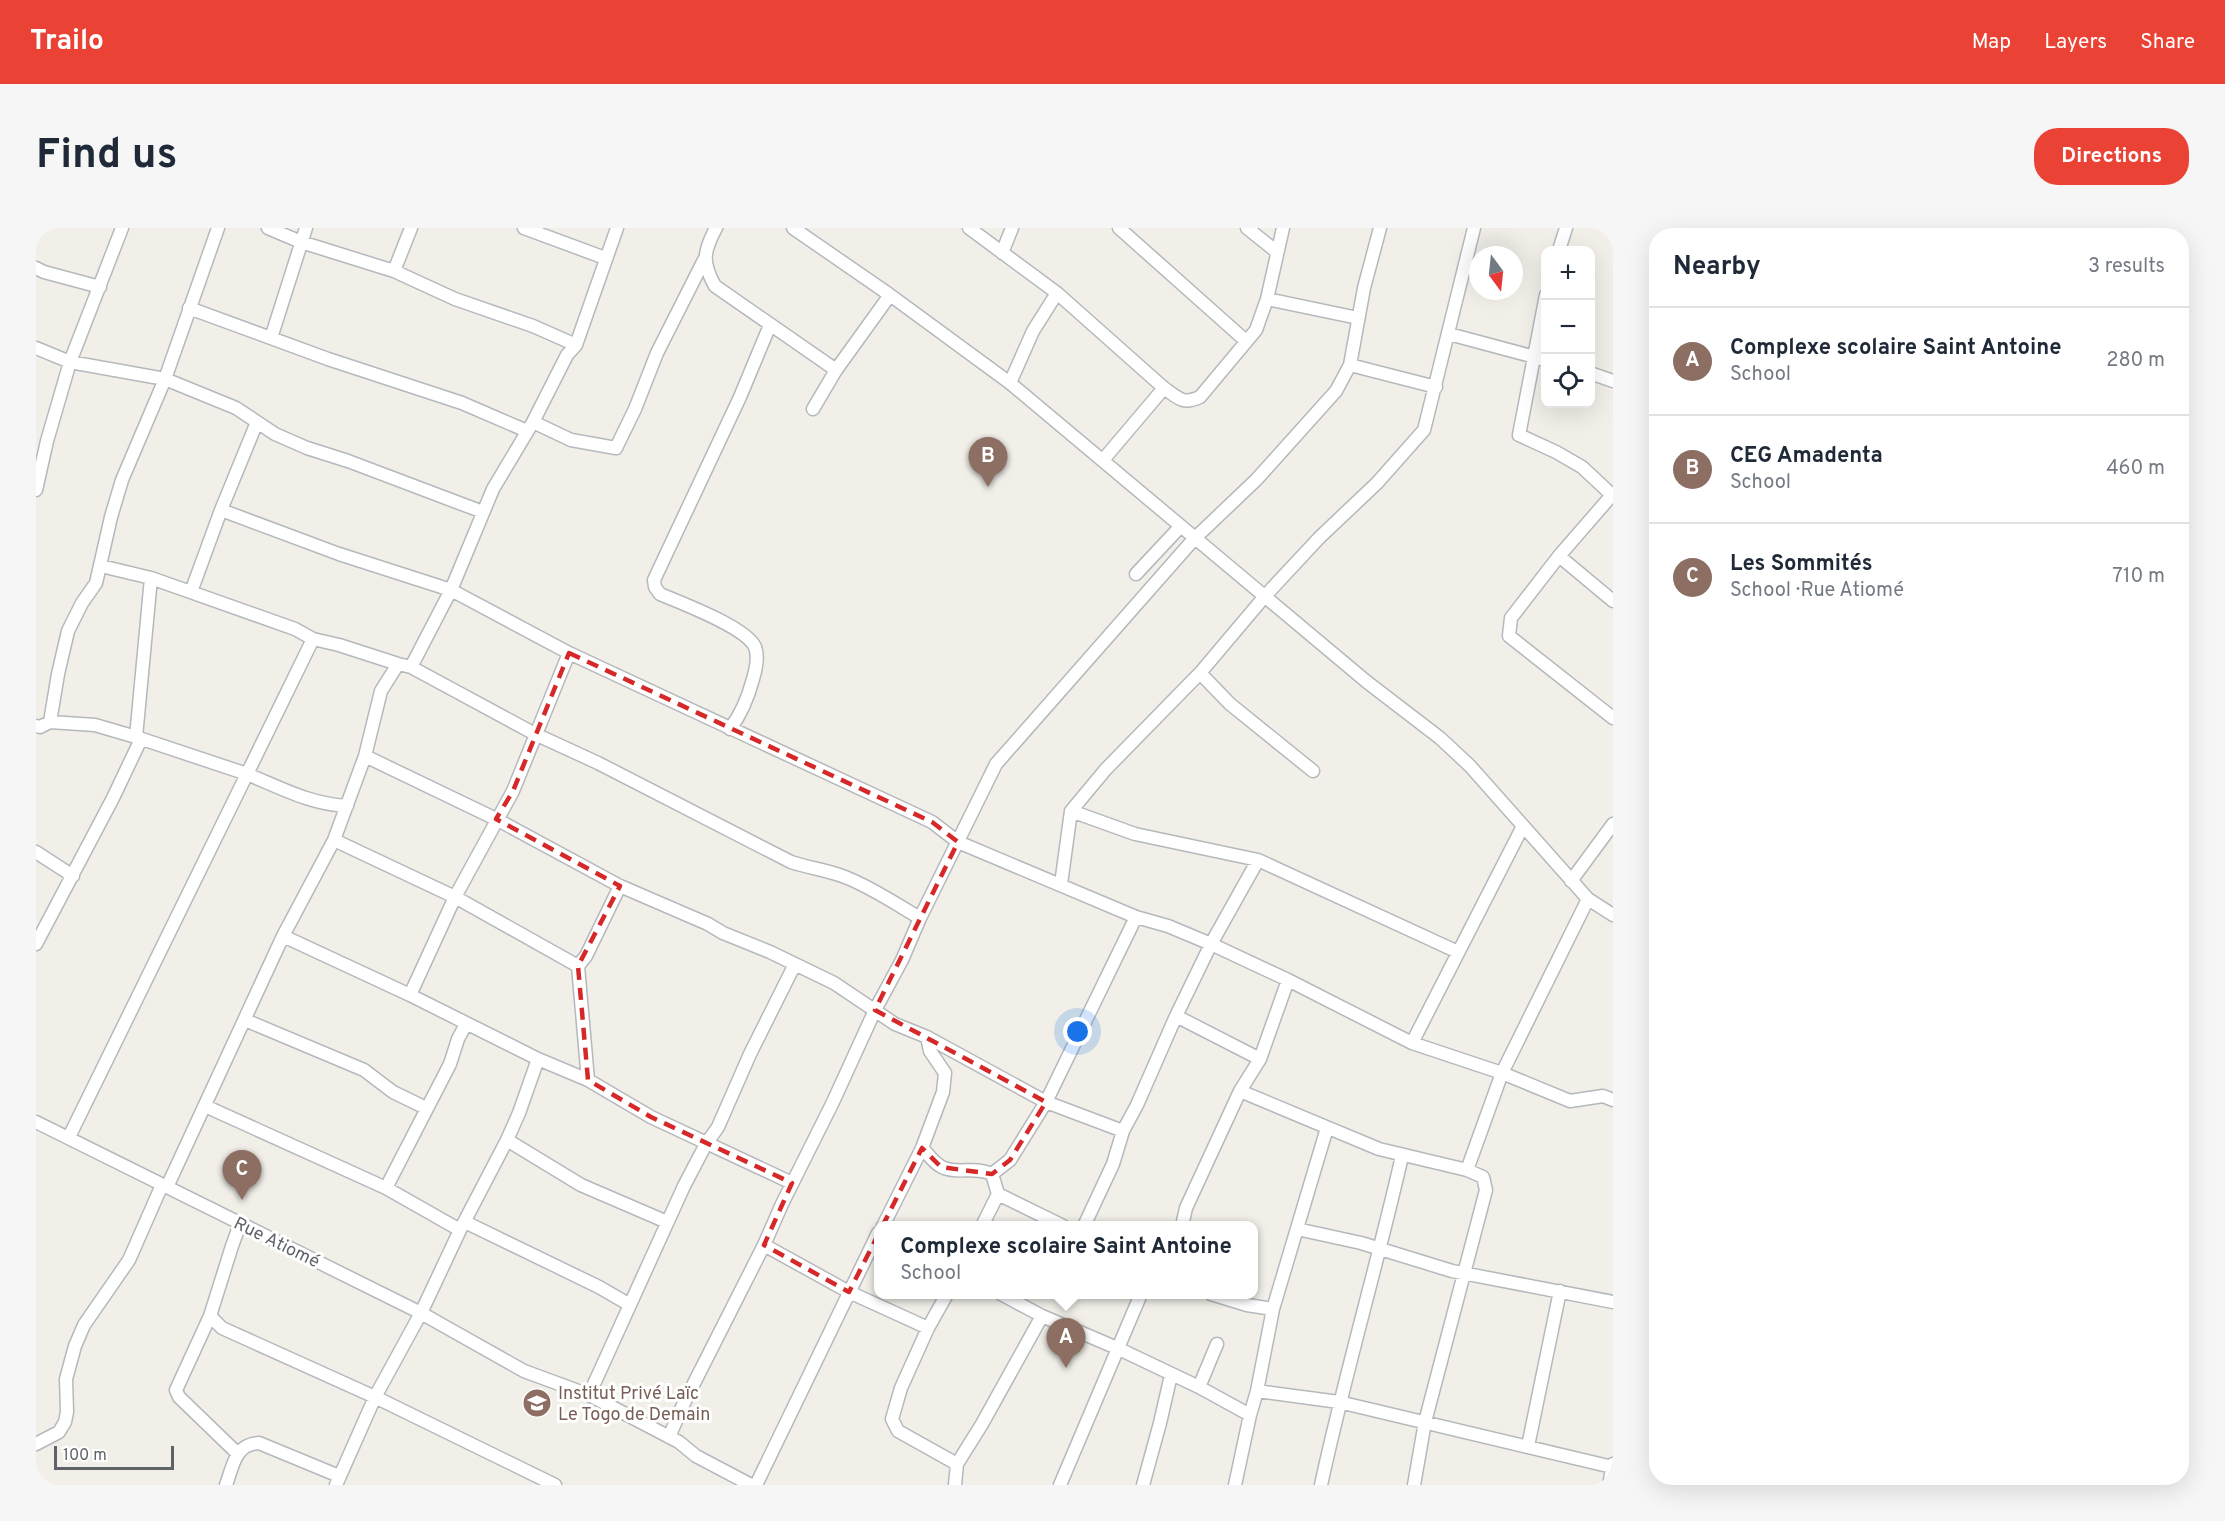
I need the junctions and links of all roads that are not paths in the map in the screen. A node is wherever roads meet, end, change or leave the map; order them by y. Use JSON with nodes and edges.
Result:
{"nodes":[{"id":1,"x":122,"y":228,"type":"edge"},
{"id":2,"x":218,"y":228,"type":"edge"},
{"id":3,"x":268,"y":228,"type":"edge"},
{"id":4,"x":306,"y":228,"type":"edge"},
{"id":5,"x":411,"y":228,"type":"edge"},
{"id":6,"x":524,"y":228,"type":"edge"},
{"id":7,"x":617,"y":228,"type":"edge"},
{"id":8,"x":716,"y":228,"type":"edge"},
{"id":9,"x":793,"y":228,"type":"edge"},
{"id":10,"x":969,"y":228,"type":"edge"},
{"id":11,"x":1012,"y":228,"type":"edge"},
{"id":12,"x":1119,"y":228,"type":"edge"},
{"id":13,"x":1247,"y":228,"type":"edge"},
{"id":14,"x":1283,"y":228,"type":"edge"},
{"id":15,"x":1380,"y":228,"type":"edge"},
{"id":16,"x":1474,"y":228,"type":"edge"},
{"id":17,"x":1566,"y":228,"type":"edge"},
{"id":18,"x":301,"y":243,"type":"junction"},
{"id":19,"x":1560,"y":246,"type":"edge"},
{"id":20,"x":1277,"y":252,"type":"junction"},
{"id":21,"x":1002,"y":253,"type":"junction"},
{"id":22,"x":605,"y":258,"type":"junction"},
{"id":23,"x":704,"y":260,"type":"junction"},
{"id":24,"x":36,"y":268,"type":"edge"},
{"id":25,"x":394,"y":271,"type":"junction"},
{"id":26,"x":51,"y":274,"type":"junction"},
{"id":27,"x":36,"y":281,"type":"edge"},
{"id":28,"x":100,"y":287,"type":"junction"},
{"id":29,"x":1056,"y":293,"type":"junction"},
{"id":30,"x":890,"y":295,"type":"junction"},
{"id":31,"x":1267,"y":299,"type":"junction"},
{"id":32,"x":1545,"y":300,"type":"edge"},
{"id":33,"x":189,"y":308,"type":"junction"},
{"id":34,"x":1358,"y":318,"type":"junction"},
{"id":35,"x":770,"y":325,"type":"junction"},
{"id":36,"x":1449,"y":334,"type":"junction"},
{"id":37,"x":271,"y":338,"type":"junction"},
{"id":38,"x":1246,"y":341,"type":"junction"},
{"id":39,"x":576,"y":345,"type":"junction"},
{"id":40,"x":36,"y":348,"type":"edge"},
{"id":41,"x":1540,"y":358,"type":"edge"},
{"id":42,"x":70,"y":362,"type":"junction"},
{"id":43,"x":1350,"y":365,"type":"junction"},
{"id":44,"x":836,"y":370,"type":"junction"},
{"id":45,"x":1595,"y":375,"type":"edge"},
{"id":46,"x":165,"y":379,"type":"junction"},
{"id":47,"x":1613,"y":381,"type":"edge"},
{"id":48,"x":1010,"y":383,"type":"junction"},
{"id":49,"x":1436,"y":387,"type":"junction"},
{"id":50,"x":1164,"y":388,"type":"junction"},
{"id":51,"x":813,"y":409,"type":"dead end"},
{"id":52,"x":257,"y":422,"type":"junction"},
{"id":53,"x":530,"y":426,"type":"junction"},
{"id":54,"x":1103,"y":460,"type":"junction"},
{"id":55,"x":36,"y":490,"type":"edge"},
{"id":56,"x":1613,"y":495,"type":"edge"},
{"id":57,"x":221,"y":510,"type":"junction"},
{"id":58,"x":483,"y":512,"type":"junction"},
{"id":59,"x":1180,"y":527,"type":"junction"},
{"id":60,"x":1194,"y":539,"type":"junction"},
{"id":61,"x":1559,"y":556,"type":"junction"},
{"id":62,"x":100,"y":566,"type":"junction"},
{"id":63,"x":1136,"y":574,"type":"dead end"},
{"id":64,"x":151,"y":578,"type":"junction"},
{"id":65,"x":450,"y":590,"type":"junction"},
{"id":66,"x":191,"y":592,"type":"junction"},
{"id":67,"x":1264,"y":596,"type":"junction"},
{"id":68,"x":1613,"y":602,"type":"edge"},
{"id":69,"x":313,"y":639,"type":"junction"},
{"id":70,"x":568,"y":653,"type":"junction"},
{"id":71,"x":398,"y":664,"type":"junction"},
{"id":72,"x":411,"y":667,"type":"junction"},
{"id":73,"x":1200,"y":673,"type":"junction"},
{"id":74,"x":1613,"y":718,"type":"edge"},
{"id":75,"x":41,"y":727,"type":"edge"},
{"id":76,"x":730,"y":729,"type":"junction"},
{"id":77,"x":535,"y":734,"type":"junction"},
{"id":78,"x":139,"y":738,"type":"junction"},
{"id":79,"x":365,"y":756,"type":"junction"},
{"id":80,"x":1313,"y":771,"type":"dead end"},
{"id":81,"x":247,"y":774,"type":"junction"},
{"id":82,"x":347,"y":806,"type":"junction"},
{"id":83,"x":1071,"y":811,"type":"junction"},
{"id":84,"x":496,"y":819,"type":"junction"},
{"id":85,"x":1613,"y":824,"type":"edge"},
{"id":86,"x":1523,"y":826,"type":"junction"},
{"id":87,"x":334,"y":840,"type":"junction"},
{"id":88,"x":958,"y":842,"type":"junction"},
{"id":89,"x":36,"y":852,"type":"edge"},
{"id":90,"x":1258,"y":860,"type":"junction"},
{"id":91,"x":73,"y":876,"type":"junction"},
{"id":92,"x":1571,"y":881,"type":"junction"},
{"id":93,"x":1061,"y":884,"type":"junction"},
{"id":94,"x":620,"y":886,"type":"junction"},
{"id":95,"x":455,"y":897,"type":"junction"},
{"id":96,"x":1588,"y":899,"type":"junction"},
{"id":97,"x":1613,"y":915,"type":"edge"},
{"id":98,"x":1136,"y":917,"type":"junction"},
{"id":99,"x":920,"y":918,"type":"junction"},
{"id":100,"x":283,"y":936,"type":"junction"},
{"id":101,"x":36,"y":944,"type":"edge"},
{"id":102,"x":1211,"y":945,"type":"junction"},
{"id":103,"x":1458,"y":951,"type":"junction"},
{"id":104,"x":795,"y":964,"type":"junction"},
{"id":105,"x":578,"y":966,"type":"junction"},
{"id":106,"x":1288,"y":980,"type":"junction"},
{"id":107,"x":410,"y":995,"type":"junction"},
{"id":108,"x":875,"y":1010,"type":"junction"},
{"id":109,"x":1176,"y":1016,"type":"junction"},
{"id":110,"x":245,"y":1020,"type":"junction"},
{"id":111,"x":466,"y":1024,"type":"junction"},
{"id":112,"x":927,"y":1037,"type":"junction"},
{"id":113,"x":1412,"y":1043,"type":"junction"},
{"id":114,"x":538,"y":1059,"type":"junction"},
{"id":115,"x":1260,"y":1059,"type":"junction"},
{"id":116,"x":1502,"y":1073,"type":"junction"},
{"id":117,"x":588,"y":1080,"type":"junction"},
{"id":118,"x":1240,"y":1091,"type":"junction"},
{"id":119,"x":1613,"y":1100,"type":"edge"},
{"id":120,"x":1046,"y":1102,"type":"junction"},
{"id":121,"x":205,"y":1106,"type":"junction"},
{"id":122,"x":426,"y":1108,"type":"junction"},
{"id":123,"x":36,"y":1122,"type":"edge"},
{"id":124,"x":1327,"y":1128,"type":"junction"},
{"id":125,"x":1123,"y":1131,"type":"junction"},
{"id":126,"x":69,"y":1137,"type":"junction"},
{"id":127,"x":507,"y":1140,"type":"junction"},
{"id":128,"x":706,"y":1144,"type":"junction"},
{"id":129,"x":922,"y":1148,"type":"junction"},
{"id":130,"x":1402,"y":1156,"type":"junction"},
{"id":131,"x":1467,"y":1170,"type":"junction"},
{"id":132,"x":992,"y":1174,"type":"junction"},
{"id":133,"x":792,"y":1182,"type":"junction"},
{"id":134,"x":165,"y":1186,"type":"junction"},
{"id":135,"x":386,"y":1188,"type":"junction"},
{"id":136,"x":998,"y":1194,"type":"junction"},
{"id":137,"x":886,"y":1221,"type":"edge"},
{"id":138,"x":984,"y":1221,"type":"edge"},
{"id":139,"x":1053,"y":1221,"type":"edge"},
{"id":140,"x":1086,"y":1221,"type":"edge"},
{"id":141,"x":1183,"y":1221,"type":"edge"},
{"id":142,"x":667,"y":1222,"type":"junction"},
{"id":143,"x":240,"y":1224,"type":"junction"},
{"id":144,"x":463,"y":1226,"type":"junction"},
{"id":145,"x":1297,"y":1229,"type":"junction"},
{"id":146,"x":874,"y":1243,"type":"edge"},
{"id":147,"x":764,"y":1245,"type":"junction"},
{"id":148,"x":1381,"y":1249,"type":"junction"},
{"id":149,"x":1464,"y":1274,"type":"junction"},
{"id":150,"x":1560,"y":1291,"type":"junction"},
{"id":151,"x":849,"y":1292,"type":"junction"},
{"id":152,"x":944,"y":1299,"type":"edge"},
{"id":153,"x":1010,"y":1299,"type":"edge"},
{"id":154,"x":1139,"y":1299,"type":"edge"},
{"id":155,"x":1227,"y":1299,"type":"edge"},
{"id":156,"x":1613,"y":1302,"type":"edge"},
{"id":157,"x":630,"y":1305,"type":"junction"},
{"id":158,"x":1273,"y":1309,"type":"junction"},
{"id":159,"x":421,"y":1313,"type":"junction"},
{"id":160,"x":210,"y":1316,"type":"junction"},
{"id":161,"x":1042,"y":1316,"type":"junction"},
{"id":162,"x":928,"y":1328,"type":"junction"},
{"id":163,"x":1217,"y":1344,"type":"dead end"},
{"id":164,"x":1117,"y":1348,"type":"junction"},
{"id":165,"x":1171,"y":1375,"type":"junction"},
{"id":166,"x":1199,"y":1387,"type":"junction"},
{"id":167,"x":1257,"y":1390,"type":"junction"},
{"id":168,"x":590,"y":1395,"type":"junction"},
{"id":169,"x":375,"y":1397,"type":"junction"},
{"id":170,"x":1339,"y":1402,"type":"junction"},
{"id":171,"x":1250,"y":1415,"type":"junction"},
{"id":172,"x":1425,"y":1422,"type":"junction"},
{"id":173,"x":669,"y":1437,"type":"junction"},
{"id":174,"x":36,"y":1444,"type":"edge"},
{"id":175,"x":1528,"y":1446,"type":"junction"},
{"id":176,"x":237,"y":1453,"type":"junction"},
{"id":177,"x":957,"y":1464,"type":"junction"},
{"id":178,"x":1613,"y":1466,"type":"edge"},
{"id":179,"x":539,"y":1481,"type":"edge"},
{"id":180,"x":337,"y":1483,"type":"edge"},
{"id":181,"x":226,"y":1485,"type":"edge"},
{"id":182,"x":555,"y":1485,"type":"edge"},
{"id":183,"x":751,"y":1485,"type":"edge"},
{"id":184,"x":756,"y":1485,"type":"edge"},
{"id":185,"x":955,"y":1485,"type":"edge"},
{"id":186,"x":1060,"y":1485,"type":"edge"},
{"id":187,"x":1143,"y":1485,"type":"edge"},
{"id":188,"x":1235,"y":1485,"type":"edge"},
{"id":189,"x":1321,"y":1485,"type":"edge"},
{"id":190,"x":1413,"y":1485,"type":"edge"},
{"id":191,"x":1609,"y":1485,"type":"edge"}],
"edges":[{"from":1,"to":28,"type":"street"},
{"from":2,"to":33,"type":"street"},
{"from":3,"to":18,"type":"street"},
{"from":4,"to":18,"type":"street"},
{"from":5,"to":25,"type":"street"},
{"from":6,"to":22,"type":"street"},
{"from":7,"to":22,"type":"street"},
{"from":8,"to":23,"type":"street"},
{"from":9,"to":30,"type":"street"},
{"from":10,"to":21,"type":"street"},
{"from":11,"to":21,"type":"street"},
{"from":12,"to":38,"type":"street"},
{"from":13,"to":20,"type":"street"},
{"from":14,"to":20,"type":"street"},
{"from":15,"to":34,"type":"street"},
{"from":16,"to":36,"type":"street"},
{"from":17,"to":19,"type":"street"},
{"from":18,"to":25,"type":"street"},
{"from":18,"to":37,"type":"street"},
{"from":20,"to":31,"type":"street"},
{"from":21,"to":29,"type":"street"},
{"from":22,"to":39,"type":"street"},
{"from":23,"to":35,"type":"street"},
{"from":23,"to":53,"type":"street"},
{"from":24,"to":26,"type":"street"},
{"from":25,"to":39,"type":"street"},
{"from":26,"to":27,"type":"street"},
{"from":26,"to":28,"type":"street"},
{"from":28,"to":42,"type":"street"},
{"from":29,"to":48,"type":"street"},
{"from":29,"to":50,"type":"street"},
{"from":30,"to":44,"type":"street"},
{"from":30,"to":48,"type":"street"},
{"from":31,"to":34,"type":"street"},
{"from":31,"to":38,"type":"street"},
{"from":32,"to":41,"type":"street"},
{"from":33,"to":37,"type":"street"},
{"from":33,"to":46,"type":"street"},
{"from":34,"to":43,"type":"street"},
{"from":35,"to":44,"type":"street"},
{"from":35,"to":76,"type":"street"},
{"from":36,"to":41,"type":"street"},
{"from":36,"to":49,"type":"street"},
{"from":37,"to":53,"type":"street"},
{"from":38,"to":50,"type":"street"},
{"from":39,"to":53,"type":"street"},
{"from":40,"to":42,"type":"street"},
{"from":41,"to":56,"type":"street"},
{"from":42,"to":46,"type":"street"},
{"from":42,"to":55,"type":"street"},
{"from":43,"to":49,"type":"street"},
{"from":43,"to":60,"type":"street"},
{"from":44,"to":51,"type":"street"},
{"from":45,"to":47,"type":"street"},
{"from":46,"to":52,"type":"street"},
{"from":46,"to":62,"type":"street"},
{"from":48,"to":54,"type":"street"},
{"from":49,"to":67,"type":"street"},
{"from":50,"to":54,"type":"street"},
{"from":52,"to":57,"type":"street"},
{"from":52,"to":58,"type":"street"},
{"from":53,"to":58,"type":"street"},
{"from":54,"to":59,"type":"street"},
{"from":56,"to":61,"type":"street"},
{"from":57,"to":65,"type":"street"},
{"from":57,"to":66,"type":"street"},
{"from":58,"to":65,"type":"street"},
{"from":59,"to":60,"type":"street"},
{"from":59,"to":63,"type":"street"},
{"from":60,"to":67,"type":"street"},
{"from":60,"to":88,"type":"street"},
{"from":61,"to":68,"type":"street"},
{"from":61,"to":74,"type":"street"},
{"from":62,"to":64,"type":"street"},
{"from":62,"to":75,"type":"street"},
{"from":64,"to":66,"type":"street"},
{"from":64,"to":78,"type":"street"},
{"from":65,"to":70,"type":"street"},
{"from":65,"to":72,"type":"street"},
{"from":66,"to":69,"type":"street"},
{"from":67,"to":73,"type":"street"},
{"from":67,"to":86,"type":"street"},
{"from":69,"to":71,"type":"street"},
{"from":69,"to":81,"type":"street"},
{"from":70,"to":76,"type":"street"},
{"from":70,"to":77,"type":"street"},
{"from":71,"to":72,"type":"street"},
{"from":71,"to":79,"type":"street"},
{"from":72,"to":77,"type":"street"},
{"from":73,"to":80,"type":"street"},
{"from":73,"to":83,"type":"street"},
{"from":75,"to":78,"type":"street"},
{"from":76,"to":88,"type":"street"},
{"from":77,"to":84,"type":"street"},
{"from":77,"to":99,"type":"street"},
{"from":78,"to":81,"type":"street"},
{"from":78,"to":91,"type":"street"},
{"from":79,"to":82,"type":"street"},
{"from":79,"to":84,"type":"street"},
{"from":81,"to":82,"type":"street"},
{"from":81,"to":126,"type":"street"},
{"from":82,"to":87,"type":"street"},
{"from":83,"to":90,"type":"street"},
{"from":83,"to":93,"type":"street"},
{"from":84,"to":94,"type":"street"},
{"from":84,"to":95,"type":"street"},
{"from":85,"to":92,"type":"street"},
{"from":86,"to":92,"type":"street"},
{"from":86,"to":103,"type":"street"},
{"from":87,"to":95,"type":"street"},
{"from":87,"to":100,"type":"street"},
{"from":88,"to":93,"type":"street"},
{"from":88,"to":99,"type":"street"},
{"from":89,"to":91,"type":"street"},
{"from":90,"to":102,"type":"street"},
{"from":90,"to":103,"type":"street"},
{"from":91,"to":101,"type":"street"},
{"from":92,"to":96,"type":"street"},
{"from":93,"to":98,"type":"street"},
{"from":94,"to":104,"type":"street"},
{"from":94,"to":105,"type":"street"},
{"from":95,"to":105,"type":"street"},
{"from":95,"to":107,"type":"street"},
{"from":96,"to":97,"type":"street"},
{"from":96,"to":116,"type":"street"},
{"from":98,"to":102,"type":"street"},
{"from":98,"to":120,"type":"street"},
{"from":99,"to":108,"type":"street"},
{"from":100,"to":107,"type":"street"},
{"from":100,"to":110,"type":"street"},
{"from":102,"to":106,"type":"street"},
{"from":102,"to":109,"type":"street"},
{"from":103,"to":113,"type":"street"},
{"from":104,"to":108,"type":"street"},
{"from":104,"to":128,"type":"street"},
{"from":105,"to":117,"type":"street"},
{"from":106,"to":113,"type":"street"},
{"from":106,"to":115,"type":"street"},
{"from":107,"to":111,"type":"street"},
{"from":108,"to":112,"type":"street"},
{"from":108,"to":133,"type":"street"},
{"from":109,"to":115,"type":"street"},
{"from":109,"to":125,"type":"street"},
{"from":110,"to":121,"type":"street"},
{"from":110,"to":122,"type":"street"},
{"from":111,"to":114,"type":"street"},
{"from":111,"to":122,"type":"street"},
{"from":112,"to":120,"type":"street"},
{"from":112,"to":129,"type":"street"},
{"from":113,"to":116,"type":"street"},
{"from":114,"to":117,"type":"street"},
{"from":114,"to":127,"type":"street"},
{"from":115,"to":118,"type":"street"},
{"from":116,"to":119,"type":"street"},
{"from":116,"to":131,"type":"street"},
{"from":117,"to":128,"type":"street"},
{"from":118,"to":124,"type":"street"},
{"from":118,"to":141,"type":"street"},
{"from":120,"to":125,"type":"street"},
{"from":120,"to":132,"type":"street"},
{"from":121,"to":134,"type":"street"},
{"from":121,"to":135,"type":"street"},
{"from":122,"to":135,"type":"street"},
{"from":123,"to":126,"type":"street","name":"Rue Atiomé"},
{"from":124,"to":130,"type":"street"},
{"from":124,"to":145,"type":"street"},
{"from":125,"to":140,"type":"street"},
{"from":126,"to":134,"type":"street","name":"Rue Atiomé"},
{"from":127,"to":142,"type":"street"},
{"from":127,"to":144,"type":"street"},
{"from":128,"to":133,"type":"street"},
{"from":128,"to":142,"type":"street"},
{"from":129,"to":132,"type":"street"},
{"from":129,"to":137,"type":"street"},
{"from":130,"to":131,"type":"street"},
{"from":130,"to":148,"type":"street"},
{"from":131,"to":149,"type":"street"},
{"from":132,"to":136,"type":"street"},
{"from":133,"to":147,"type":"street"},
{"from":134,"to":143,"type":"street","name":"Rue Atiomé"},
{"from":134,"to":174,"type":"street"},
{"from":135,"to":144,"type":"street"},
{"from":136,"to":138,"type":"street"},
{"from":136,"to":139,"type":"street"},
{"from":142,"to":157,"type":"street"},
{"from":143,"to":159,"type":"street","name":"Rue Atiomé"},
{"from":143,"to":160,"type":"street"},
{"from":144,"to":157,"type":"street"},
{"from":144,"to":159,"type":"street"},
{"from":145,"to":148,"type":"street"},
{"from":145,"to":158,"type":"street"},
{"from":146,"to":151,"type":"street"},
{"from":147,"to":151,"type":"street"},
{"from":147,"to":173,"type":"street"},
{"from":148,"to":149,"type":"street"},
{"from":148,"to":170,"type":"street"},
{"from":149,"to":150,"type":"street"},
{"from":149,"to":172,"type":"street"},
{"from":150,"to":156,"type":"street"},
{"from":150,"to":175,"type":"street"},
{"from":151,"to":162,"type":"street"},
{"from":151,"to":184,"type":"street"},
{"from":152,"to":162,"type":"street"},
{"from":153,"to":161,"type":"street"},
{"from":154,"to":164,"type":"street"},
{"from":155,"to":158,"type":"street"},
{"from":157,"to":168,"type":"street"},
{"from":158,"to":167,"type":"street"},
{"from":159,"to":168,"type":"street","name":"Rue Atiomé"},
{"from":159,"to":169,"type":"street"},
{"from":160,"to":169,"type":"street"},
{"from":160,"to":176,"type":"street"},
{"from":161,"to":164,"type":"street"},
{"from":161,"to":177,"type":"street"},
{"from":162,"to":177,"type":"street"},
{"from":163,"to":166,"type":"street"},
{"from":164,"to":165,"type":"street"},
{"from":164,"to":186,"type":"street"},
{"from":165,"to":166,"type":"street"},
{"from":165,"to":187,"type":"street"},
{"from":166,"to":171,"type":"street"},
{"from":167,"to":170,"type":"street"},
{"from":167,"to":171,"type":"street"},
{"from":168,"to":173,"type":"street","name":"Rue Atiomé"},
{"from":169,"to":179,"type":"street"},
{"from":169,"to":180,"type":"street"},
{"from":170,"to":172,"type":"street"},
{"from":170,"to":189,"type":"street"},
{"from":171,"to":188,"type":"street"},
{"from":172,"to":175,"type":"street"},
{"from":172,"to":190,"type":"street"},
{"from":173,"to":183,"type":"street","name":"Rue Atiomé"},
{"from":175,"to":178,"type":"street"},
{"from":176,"to":180,"type":"street"},
{"from":176,"to":181,"type":"street"},
{"from":177,"to":185,"type":"street"},
{"from":178,"to":191,"type":"street"},
{"from":179,"to":182,"type":"street"}]}
